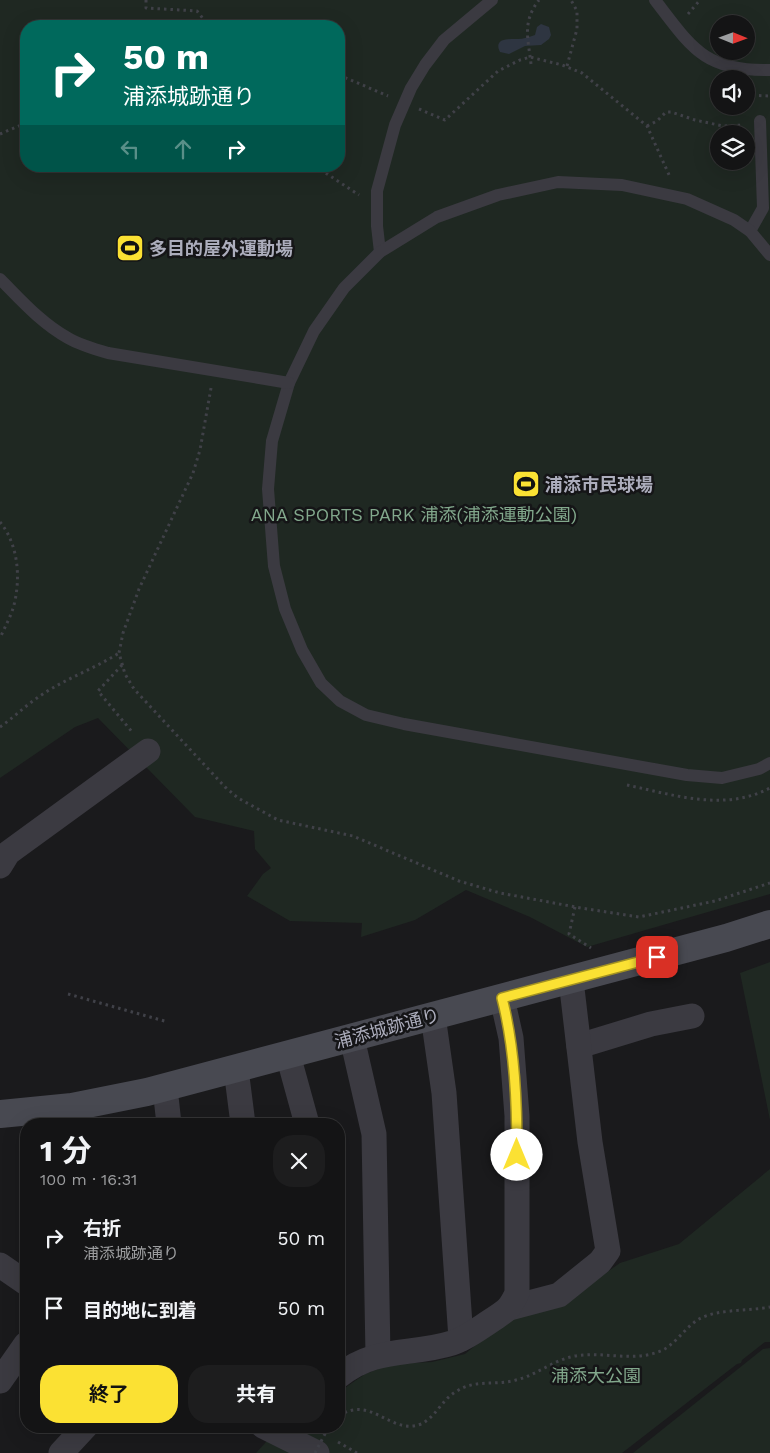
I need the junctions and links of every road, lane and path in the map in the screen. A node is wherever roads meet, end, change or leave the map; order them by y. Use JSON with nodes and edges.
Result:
{"nodes":[{"id":1,"x":146,"y":0,"type":"edge"},
{"id":2,"x":492,"y":0,"type":"edge"},
{"id":3,"x":539,"y":0,"type":"edge"},
{"id":4,"x":571,"y":0,"type":"edge"},
{"id":5,"x":655,"y":0,"type":"edge"},
{"id":6,"x":204,"y":20,"type":"edge"},
{"id":7,"x":530,"y":58,"type":"junction"},
{"id":8,"x":531,"y":64,"type":"dead end"},
{"id":9,"x":566,"y":66,"type":"junction"},
{"id":10,"x":770,"y":70,"type":"edge"},
{"id":11,"x":345,"y":78,"type":"edge"},
{"id":12,"x":755,"y":95,"type":"edge"},
{"id":13,"x":770,"y":96,"type":"edge"},
{"id":14,"x":405,"y":103,"type":"junction"},
{"id":15,"x":761,"y":123,"type":"joint"},
{"id":16,"x":20,"y":126,"type":"edge"},
{"id":17,"x":646,"y":126,"type":"junction"},
{"id":18,"x":0,"y":134,"type":"edge"},
{"id":19,"x":324,"y":172,"type":"edge"},
{"id":20,"x":676,"y":197,"type":"junction"},
{"id":21,"x":377,"y":207,"type":"junction"},
{"id":22,"x":750,"y":231,"type":"junction"},
{"id":23,"x":380,"y":252,"type":"junction"},
{"id":24,"x":770,"y":255,"type":"edge"},
{"id":25,"x":0,"y":279,"type":"edge"},
{"id":26,"x":214,"y":371,"type":"junction"},
{"id":27,"x":289,"y":383,"type":"junction"},
{"id":28,"x":0,"y":522,"type":"edge"},
{"id":29,"x":0,"y":638,"type":"edge"},
{"id":30,"x":118,"y":653,"type":"junction"},
{"id":31,"x":122,"y":665,"type":"junction"},
{"id":32,"x":1,"y":725,"type":"edge"},
{"id":33,"x":148,"y":751,"type":"joint"},
{"id":34,"x":770,"y":763,"type":"edge"},
{"id":35,"x":0,"y":866,"type":"edge"},
{"id":36,"x":770,"y":883,"type":"edge"},
{"id":37,"x":575,"y":907,"type":"junction"},
{"id":38,"x":770,"y":924,"type":"edge"},
{"id":39,"x":595,"y":951,"type":"dead end"},
{"id":40,"x":571,"y":980,"type":"junction"},
{"id":41,"x":68,"y":994,"type":"dead end"},
{"id":42,"x":502,"y":998,"type":"junction"},
{"id":43,"x":433,"y":1016,"type":"junction"},
{"id":44,"x":692,"y":1016,"type":"dead end"},
{"id":45,"x":168,"y":1022,"type":"dead end"},
{"id":46,"x":352,"y":1038,"type":"junction"},
{"id":47,"x":579,"y":1046,"type":"junction"},
{"id":48,"x":288,"y":1055,"type":"junction"},
{"id":49,"x":236,"y":1069,"type":"junction"},
{"id":50,"x":164,"y":1088,"type":"junction"},
{"id":51,"x":0,"y":1114,"type":"edge"},
{"id":52,"x":168,"y":1118,"type":"edge"},
{"id":53,"x":242,"y":1118,"type":"edge"},
{"id":54,"x":305,"y":1118,"type":"edge"},
{"id":55,"x":0,"y":1265,"type":"edge"},
{"id":56,"x":20,"y":1279,"type":"edge"},
{"id":57,"x":770,"y":1307,"type":"edge"},
{"id":58,"x":510,"y":1308,"type":"junction"},
{"id":59,"x":461,"y":1339,"type":"junction"},
{"id":60,"x":20,"y":1353,"type":"edge"},
{"id":61,"x":378,"y":1355,"type":"junction"},
{"id":62,"x":345,"y":1370,"type":"edge"},
{"id":63,"x":0,"y":1381,"type":"edge"},
{"id":64,"x":345,"y":1412,"type":"edge"},
{"id":65,"x":80,"y":1433,"type":"edge"},
{"id":66,"x":280,"y":1433,"type":"edge"},
{"id":67,"x":326,"y":1433,"type":"edge"},
{"id":68,"x":61,"y":1453,"type":"edge"},
{"id":69,"x":316,"y":1453,"type":"edge"}],
"edges":[{"from":1,"to":6,"type":"path"},
{"from":2,"to":14,"type":"lane"},
{"from":3,"to":7,"type":"path"},
{"from":4,"to":9,"type":"path"},
{"from":5,"to":10,"type":"lane"},
{"from":7,"to":8,"type":"path"},
{"from":7,"to":9,"type":"path"},
{"from":7,"to":14,"type":"path"},
{"from":9,"to":17,"type":"path"},
{"from":11,"to":14,"type":"path"},
{"from":12,"to":13,"type":"path"},
{"from":14,"to":21,"type":"lane"},
{"from":15,"to":17,"type":"path"},
{"from":15,"to":22,"type":"lane"},
{"from":16,"to":18,"type":"path"},
{"from":17,"to":20,"type":"path"},
{"from":19,"to":21,"type":"path"},
{"from":20,"to":22,"type":"lane"},
{"from":20,"to":23,"type":"lane"},
{"from":21,"to":23,"type":"lane"},
{"from":22,"to":24,"type":"lane"},
{"from":23,"to":27,"type":"lane"},
{"from":25,"to":26,"type":"lane"},
{"from":26,"to":27,"type":"lane"},
{"from":26,"to":30,"type":"path"},
{"from":27,"to":34,"type":"lane"},
{"from":28,"to":29,"type":"path"},
{"from":30,"to":31,"type":"path"},
{"from":30,"to":32,"type":"path"},
{"from":31,"to":33,"type":"path"},
{"from":31,"to":37,"type":"path"},
{"from":33,"to":35,"type":"street"},
{"from":36,"to":37,"type":"path"},
{"from":37,"to":39,"type":"path"},
{"from":38,"to":40,"type":"main road","name":"浦添城跡通り"},
{"from":40,"to":42,"type":"main road","name":"浦添城跡通り"},
{"from":40,"to":47,"type":"street"},
{"from":41,"to":45,"type":"path"},
{"from":42,"to":43,"type":"main road","name":"浦添城跡通り"},
{"from":42,"to":58,"type":"street"},
{"from":43,"to":46,"type":"main road","name":"浦添城跡通り"},
{"from":43,"to":59,"type":"street"},
{"from":44,"to":47,"type":"street"},
{"from":46,"to":48,"type":"main road","name":"浦添城跡通り"},
{"from":46,"to":61,"type":"street"},
{"from":47,"to":58,"type":"street"},
{"from":48,"to":49,"type":"main road","name":"浦添城跡通り"},
{"from":48,"to":54,"type":"street"},
{"from":49,"to":50,"type":"main road","name":"浦添城跡通り"},
{"from":49,"to":53,"type":"street"},
{"from":50,"to":51,"type":"main road","name":"浦添城跡通り"},
{"from":50,"to":52,"type":"street"},
{"from":55,"to":56,"type":"street"},
{"from":57,"to":64,"type":"path"},
{"from":58,"to":59,"type":"street"},
{"from":59,"to":61,"type":"street"},
{"from":60,"to":63,"type":"street"},
{"from":61,"to":62,"type":"street"},
{"from":65,"to":68,"type":"street"},
{"from":66,"to":69,"type":"street"},
{"from":67,"to":69,"type":"path","bridge":true}]}
